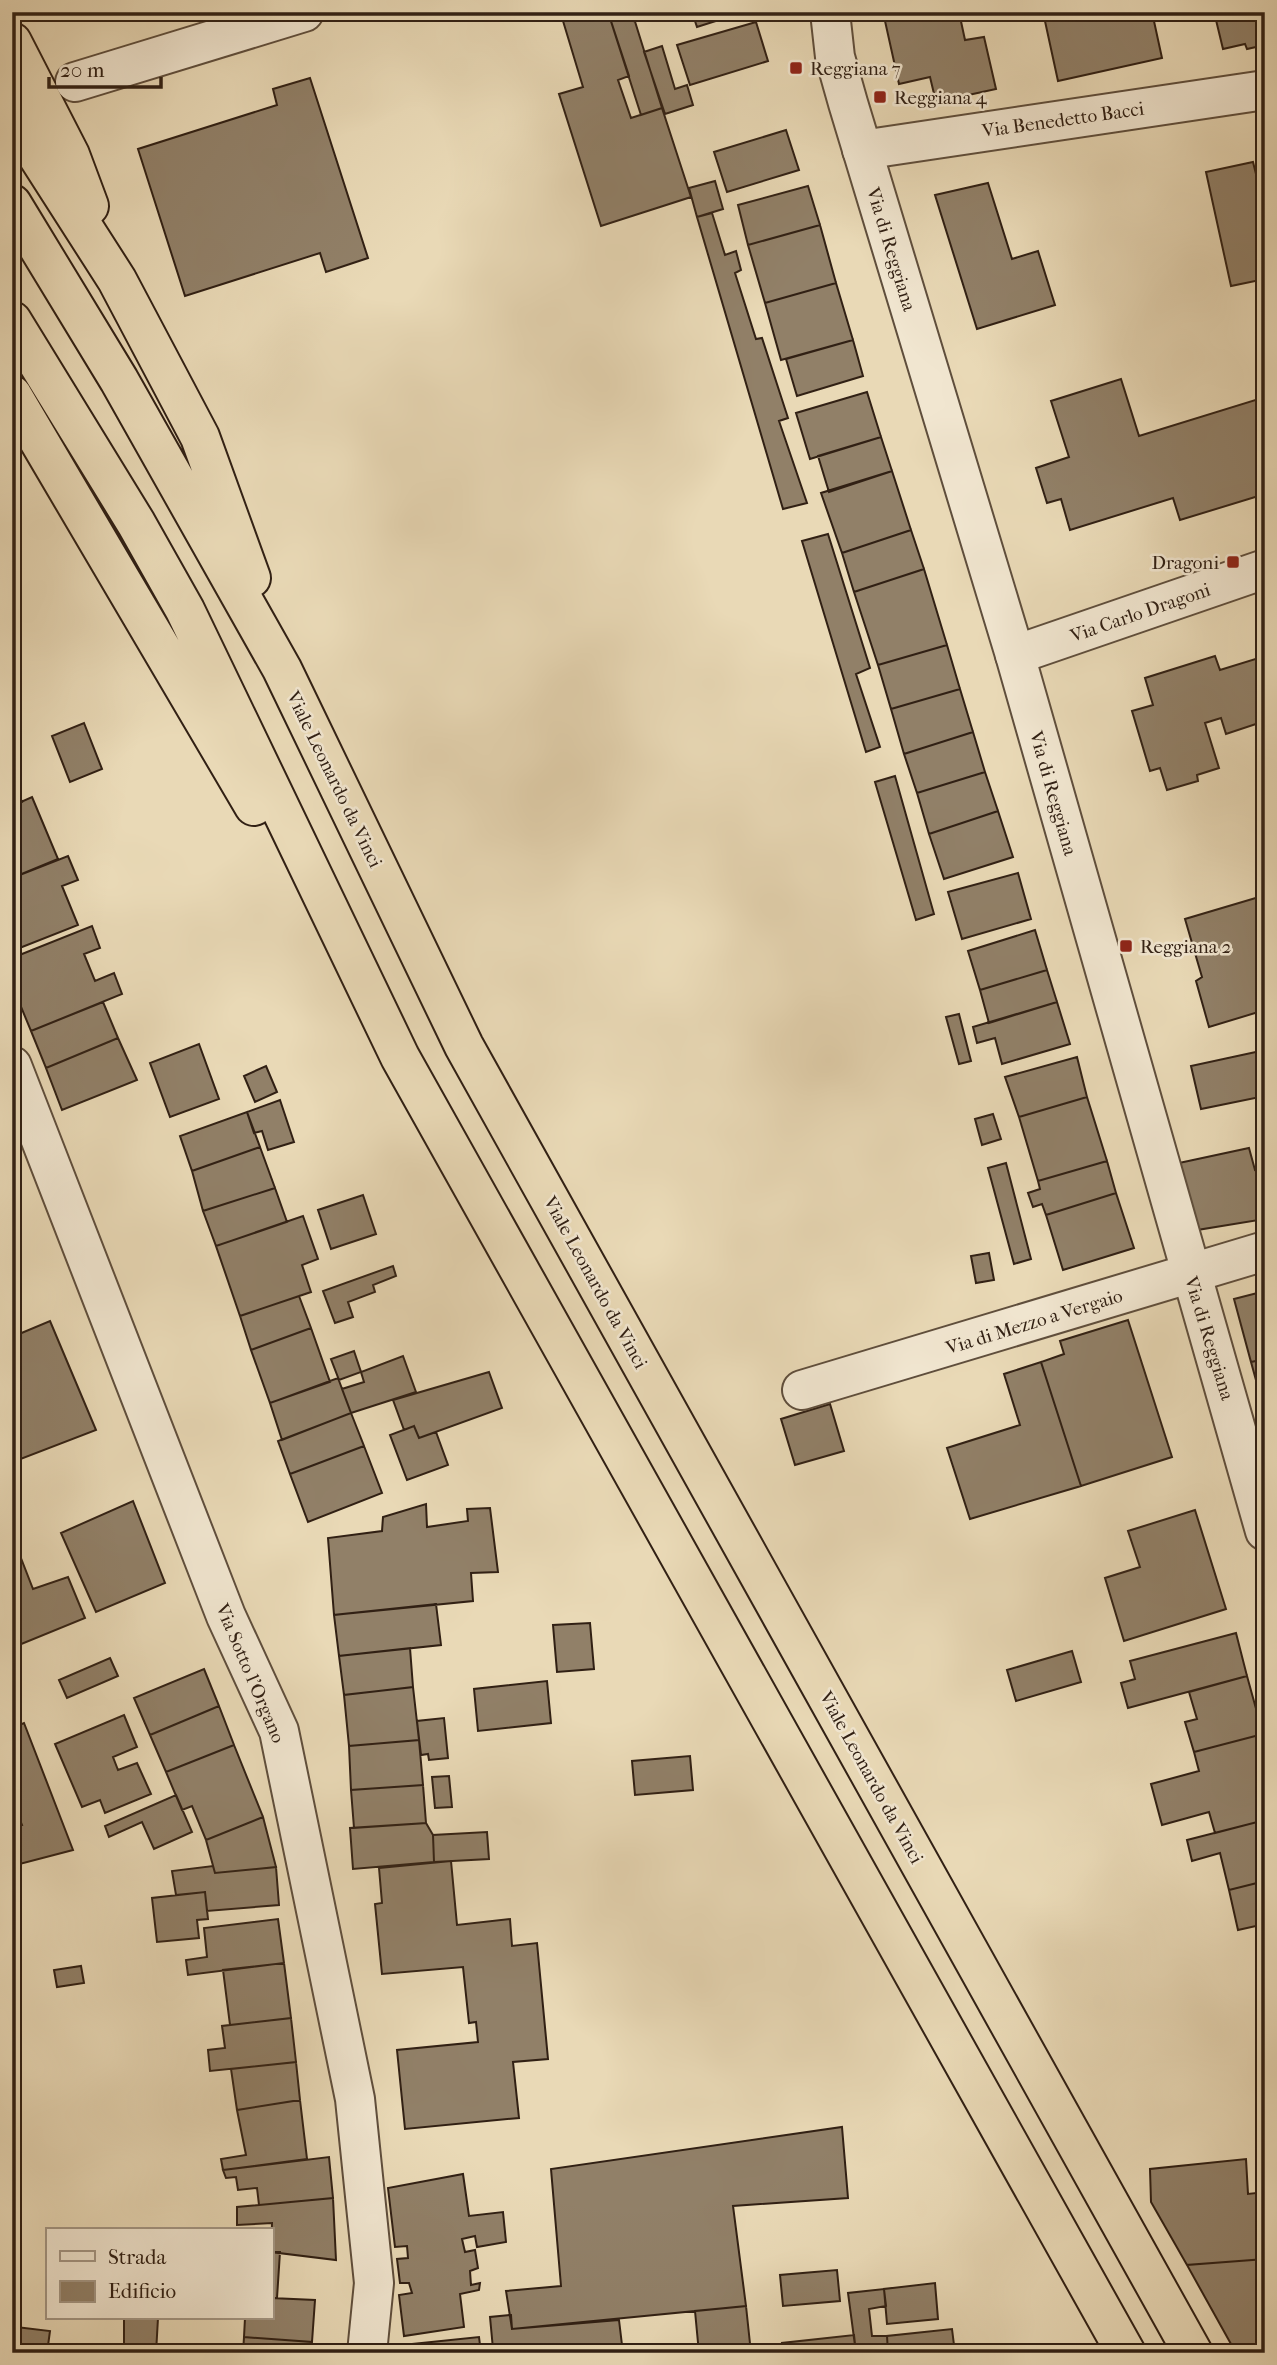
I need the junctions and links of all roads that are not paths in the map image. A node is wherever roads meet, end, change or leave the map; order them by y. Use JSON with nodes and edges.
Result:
{"nodes":[{"id":1,"x":304,"y":12,"type":"edge"},
{"id":2,"x":813,"y":12,"type":"edge"},
{"id":3,"x":830,"y":12,"type":"edge"},
{"id":4,"x":12,"y":42,"type":"edge"},
{"id":5,"x":835,"y":57,"type":"junction"},
{"id":6,"x":75,"y":82,"type":"dead end"},
{"id":7,"x":1265,"y":90,"type":"edge"},
{"id":8,"x":12,"y":116,"type":"edge"},
{"id":9,"x":862,"y":150,"type":"junction"},
{"id":10,"x":12,"y":204,"type":"edge"},
{"id":11,"x":117,"y":280,"type":"junction"},
{"id":12,"x":12,"y":321,"type":"edge"},
{"id":13,"x":12,"y":395,"type":"edge"},
{"id":14,"x":1265,"y":569,"type":"edge"},
{"id":15,"x":1015,"y":655,"type":"junction"},
{"id":16,"x":282,"y":669,"type":"junction"},
{"id":17,"x":400,"y":1058,"type":"junction"},
{"id":18,"x":12,"y":1066,"type":"edge"},
{"id":19,"x":1265,"y":1251,"type":"edge"},
{"id":20,"x":1191,"y":1274,"type":"junction"},
{"id":21,"x":802,"y":1390,"type":"dead end"},
{"id":22,"x":1265,"y":1531,"type":"edge"},
{"id":23,"x":367,"y":2353,"type":"edge"},
{"id":24,"x":1126,"y":2353,"type":"edge"},
{"id":25,"x":1193,"y":2353,"type":"edge"}],
"edges":[{"from":1,"to":6,"type":"street"},
{"from":2,"to":5,"type":"street","name":"Via di Reggiana"},
{"from":3,"to":5,"type":"street","name":"Via di Reggiana"},
{"from":4,"to":11,"type":"highway"},
{"from":5,"to":9,"type":"street","name":"Via di Reggiana"},
{"from":7,"to":9,"type":"street","name":"Via Benedetto Bacci"},
{"from":8,"to":11,"type":"highway"},
{"from":9,"to":15,"type":"street","name":"Via di Reggiana"},
{"from":10,"to":16,"type":"highway","name":"Viale Leonardo da Vinci"},
{"from":11,"to":16,"type":"highway"},
{"from":12,"to":17,"type":"highway"},
{"from":13,"to":17,"type":"highway"},
{"from":14,"to":15,"type":"street","name":"Via Carlo Dragoni"},
{"from":15,"to":20,"type":"street","name":"Via di Reggiana"},
{"from":16,"to":25,"type":"highway","name":"Viale Leonardo da Vinci"},
{"from":17,"to":24,"type":"highway"},
{"from":18,"to":23,"type":"street","name":"Via Sotto l'Organo"},
{"from":19,"to":20,"type":"street","name":"Via di Mezzo a Vergaio"},
{"from":20,"to":21,"type":"street","name":"Via di Mezzo a Vergaio"},
{"from":20,"to":22,"type":"street","name":"Via di Reggiana"}]}
